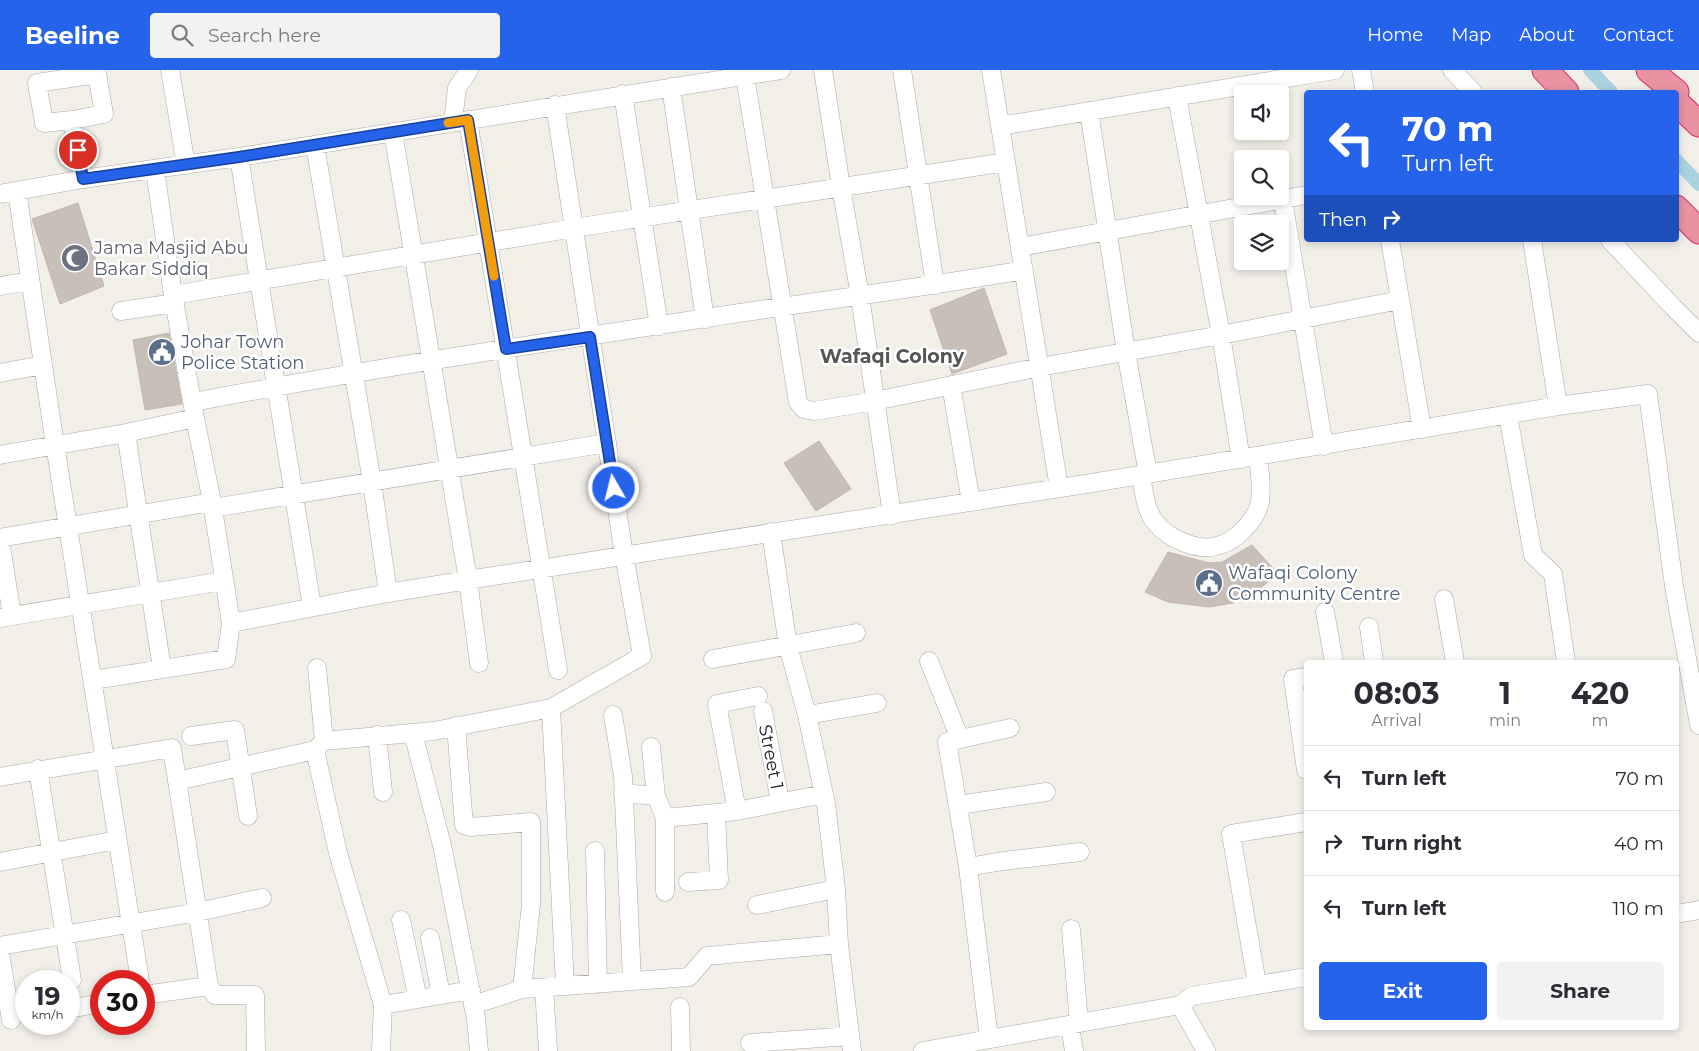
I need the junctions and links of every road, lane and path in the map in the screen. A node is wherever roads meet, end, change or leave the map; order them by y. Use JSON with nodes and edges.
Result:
{"nodes":[{"id":1,"x":170,"y":70,"type":"edge"},
{"id":2,"x":469,"y":70,"type":"edge"},
{"id":3,"x":781,"y":70,"type":"edge"},
{"id":4,"x":823,"y":70,"type":"edge"},
{"id":5,"x":902,"y":70,"type":"edge"},
{"id":6,"x":991,"y":70,"type":"edge"},
{"id":7,"x":1335,"y":70,"type":"edge"},
{"id":8,"x":1361,"y":70,"type":"edge"},
{"id":9,"x":1452,"y":70,"type":"edge"},
{"id":10,"x":1545,"y":70,"type":"edge"},
{"id":11,"x":1645,"y":70,"type":"edge"},
{"id":12,"x":1649,"y":70,"type":"edge"},
{"id":13,"x":745,"y":76,"type":"junction"},
{"id":14,"x":672,"y":87,"type":"junction"},
{"id":15,"x":1365,"y":90,"type":"edge"},
{"id":16,"x":1471,"y":90,"type":"edge"},
{"id":17,"x":1564,"y":90,"type":"edge"},
{"id":18,"x":1665,"y":90,"type":"edge"},
{"id":19,"x":1672,"y":90,"type":"edge"},
{"id":20,"x":623,"y":94,"type":"junction"},
{"id":21,"x":1679,"y":95,"type":"edge"},
{"id":22,"x":1177,"y":96,"type":"junction"},
{"id":23,"x":554,"y":105,"type":"junction"},
{"id":24,"x":1679,"y":105,"type":"edge"},
{"id":25,"x":1088,"y":111,"type":"junction"},
{"id":26,"x":1699,"y":112,"type":"edge"},
{"id":27,"x":72,"y":120,"type":"dead end"},
{"id":28,"x":460,"y":121,"type":"junction"},
{"id":29,"x":1699,"y":124,"type":"edge"},
{"id":30,"x":1000,"y":126,"type":"junction"},
{"id":31,"x":393,"y":132,"type":"junction"},
{"id":32,"x":315,"y":145,"type":"junction"},
{"id":33,"x":239,"y":157,"type":"junction"},
{"id":34,"x":1006,"y":162,"type":"junction"},
{"id":35,"x":186,"y":165,"type":"junction"},
{"id":36,"x":154,"y":170,"type":"junction"},
{"id":37,"x":919,"y":175,"type":"junction"},
{"id":38,"x":83,"y":179,"type":"junction"},
{"id":39,"x":841,"y":187,"type":"junction"},
{"id":40,"x":9,"y":193,"type":"edge"},
{"id":41,"x":1304,"y":196,"type":"edge"},
{"id":42,"x":764,"y":198,"type":"junction"},
{"id":43,"x":1289,"y":199,"type":"edge"},
{"id":44,"x":1255,"y":205,"type":"edge"},
{"id":45,"x":1284,"y":205,"type":"edge"},
{"id":46,"x":689,"y":210,"type":"junction"},
{"id":47,"x":1679,"y":211,"type":"edge"},
{"id":48,"x":1199,"y":215,"type":"junction"},
{"id":49,"x":641,"y":218,"type":"junction"},
{"id":50,"x":574,"y":228,"type":"junction"},
{"id":51,"x":1107,"y":231,"type":"junction"},
{"id":52,"x":1699,"y":231,"type":"edge"},
{"id":53,"x":1390,"y":242,"type":"edge"},
{"id":54,"x":1532,"y":242,"type":"edge"},
{"id":55,"x":1612,"y":242,"type":"edge"},
{"id":56,"x":489,"y":243,"type":"junction"},
{"id":57,"x":1020,"y":247,"type":"junction"},
{"id":58,"x":413,"y":255,"type":"junction"},
{"id":59,"x":336,"y":269,"type":"junction"},
{"id":60,"x":1024,"y":270,"type":"junction"},
{"id":61,"x":30,"y":281,"type":"junction"},
{"id":62,"x":259,"y":282,"type":"junction"},
{"id":63,"x":935,"y":285,"type":"junction"},
{"id":64,"x":0,"y":286,"type":"edge"},
{"id":65,"x":860,"y":296,"type":"junction"},
{"id":66,"x":174,"y":299,"type":"junction"},
{"id":67,"x":1400,"y":300,"type":"junction"},
{"id":68,"x":782,"y":307,"type":"junction"},
{"id":69,"x":120,"y":311,"type":"dead end"},
{"id":70,"x":705,"y":318,"type":"junction"},
{"id":71,"x":1303,"y":319,"type":"junction"},
{"id":72,"x":659,"y":326,"type":"junction"},
{"id":73,"x":1699,"y":333,"type":"edge"},
{"id":74,"x":1221,"y":335,"type":"junction"},
{"id":75,"x":590,"y":337,"type":"junction"},
{"id":76,"x":506,"y":349,"type":"junction"},
{"id":77,"x":1126,"y":352,"type":"junction"},
{"id":78,"x":430,"y":361,"type":"junction"},
{"id":79,"x":43,"y":365,"type":"junction"},
{"id":80,"x":1040,"y":367,"type":"junction"},
{"id":81,"x":0,"y":373,"type":"edge"},
{"id":82,"x":353,"y":374,"type":"junction"},
{"id":83,"x":951,"y":385,"type":"junction"},
{"id":84,"x":276,"y":387,"type":"junction"},
{"id":85,"x":875,"y":401,"type":"junction"},
{"id":86,"x":1558,"y":406,"type":"junction"},
{"id":87,"x":194,"y":410,"type":"junction"},
{"id":88,"x":1508,"y":416,"type":"junction"},
{"id":89,"x":1422,"y":430,"type":"junction"},
{"id":90,"x":126,"y":433,"type":"junction"},
{"id":91,"x":607,"y":443,"type":"junction"},
{"id":92,"x":55,"y":445,"type":"junction"},
{"id":93,"x":1324,"y":446,"type":"junction"},
{"id":94,"x":0,"y":455,"type":"edge"},
{"id":95,"x":524,"y":456,"type":"junction"},
{"id":96,"x":1250,"y":458,"type":"junction"},
{"id":97,"x":450,"y":469,"type":"junction"},
{"id":98,"x":1144,"y":475,"type":"junction"},
{"id":99,"x":372,"y":482,"type":"junction"},
{"id":100,"x":1060,"y":488,"type":"junction"},
{"id":101,"x":294,"y":495,"type":"junction"},
{"id":102,"x":971,"y":502,"type":"junction"},
{"id":103,"x":213,"y":505,"type":"junction"},
{"id":104,"x":139,"y":514,"type":"junction"},
{"id":105,"x":892,"y":515,"type":"junction"},
{"id":106,"x":68,"y":527,"type":"junction"},
{"id":107,"x":771,"y":532,"type":"junction"},
{"id":108,"x":0,"y":539,"type":"edge"},
{"id":109,"x":624,"y":555,"type":"junction"},
{"id":110,"x":542,"y":570,"type":"junction"},
{"id":111,"x":468,"y":580,"type":"junction"},
{"id":112,"x":223,"y":581,"type":"junction"},
{"id":113,"x":388,"y":593,"type":"junction"},
{"id":114,"x":150,"y":594,"type":"junction"},
{"id":115,"x":1444,"y":599,"type":"dead end"},
{"id":116,"x":81,"y":605,"type":"junction"},
{"id":117,"x":312,"y":607,"type":"junction"},
{"id":118,"x":1326,"y":612,"type":"dead end"},
{"id":119,"x":6,"y":617,"type":"edge"},
{"id":120,"x":230,"y":623,"type":"junction"},
{"id":121,"x":1368,"y":627,"type":"dead end"},
{"id":122,"x":856,"y":633,"type":"dead end"},
{"id":123,"x":788,"y":646,"type":"junction"},
{"id":124,"x":713,"y":659,"type":"dead end"},
{"id":125,"x":1334,"y":660,"type":"edge"},
{"id":126,"x":1374,"y":660,"type":"edge"},
{"id":127,"x":1455,"y":660,"type":"edge"},
{"id":128,"x":1566,"y":660,"type":"edge"},
{"id":129,"x":929,"y":661,"type":"dead end"},
{"id":130,"x":479,"y":663,"type":"dead end"},
{"id":131,"x":317,"y":668,"type":"dead end"},
{"id":132,"x":162,"y":669,"type":"junction"},
{"id":133,"x":558,"y":670,"type":"dead end"},
{"id":134,"x":1304,"y":677,"type":"edge"},
{"id":135,"x":93,"y":680,"type":"junction"},
{"id":136,"x":877,"y":703,"type":"dead end"},
{"id":137,"x":551,"y":708,"type":"junction"},
{"id":138,"x":613,"y":715,"type":"dead end"},
{"id":139,"x":807,"y":715,"type":"junction"},
{"id":140,"x":1699,"y":725,"type":"edge"},
{"id":141,"x":456,"y":726,"type":"junction"},
{"id":142,"x":1010,"y":728,"type":"dead end"},
{"id":143,"x":413,"y":733,"type":"junction"},
{"id":144,"x":377,"y":735,"type":"junction"},
{"id":145,"x":191,"y":736,"type":"dead end"},
{"id":146,"x":960,"y":739,"type":"junction"},
{"id":147,"x":320,"y":745,"type":"junction"},
{"id":148,"x":651,"y":747,"type":"dead end"},
{"id":149,"x":1304,"y":756,"type":"edge"},
{"id":150,"x":106,"y":758,"type":"junction"},
{"id":151,"x":240,"y":767,"type":"junction"},
{"id":152,"x":38,"y":769,"type":"junction"},
{"id":153,"x":0,"y":777,"type":"edge"},
{"id":154,"x":178,"y":780,"type":"junction"},
{"id":155,"x":383,"y":792,"type":"dead end"},
{"id":156,"x":1046,"y":792,"type":"dead end"},
{"id":157,"x":623,"y":793,"type":"junction"},
{"id":158,"x":824,"y":794,"type":"junction"},
{"id":159,"x":656,"y":796,"type":"junction"},
{"id":160,"x":780,"y":802,"type":"junction"},
{"id":161,"x":958,"y":805,"type":"junction"},
{"id":162,"x":737,"y":811,"type":"junction"},
{"id":163,"x":716,"y":813,"type":"junction"},
{"id":164,"x":248,"y":816,"type":"dead end"},
{"id":165,"x":665,"y":818,"type":"junction"},
{"id":166,"x":1304,"y":822,"type":"edge"},
{"id":167,"x":117,"y":840,"type":"junction"},
{"id":168,"x":595,"y":851,"type":"dead end"},
{"id":169,"x":1080,"y":852,"type":"dead end"},
{"id":170,"x":52,"y":853,"type":"junction"},
{"id":171,"x":0,"y":862,"type":"edge"},
{"id":172,"x":968,"y":867,"type":"junction"},
{"id":173,"x":688,"y":882,"type":"dead end"},
{"id":174,"x":836,"y":889,"type":"junction"},
{"id":175,"x":665,"y":892,"type":"dead end"},
{"id":176,"x":262,"y":898,"type":"dead end"},
{"id":177,"x":757,"y":905,"type":"dead end"},
{"id":178,"x":1699,"y":910,"type":"edge"},
{"id":179,"x":198,"y":912,"type":"junction"},
{"id":180,"x":1679,"y":913,"type":"edge"},
{"id":181,"x":401,"y":920,"type":"dead end"},
{"id":182,"x":131,"y":924,"type":"junction"},
{"id":183,"x":1071,"y":929,"type":"dead end"},
{"id":184,"x":64,"y":935,"type":"junction"},
{"id":185,"x":430,"y":938,"type":"dead end"},
{"id":186,"x":838,"y":944,"type":"junction"},
{"id":187,"x":0,"y":946,"type":"edge"},
{"id":188,"x":0,"y":953,"type":"edge"},
{"id":189,"x":70,"y":970,"type":"edge"},
{"id":190,"x":138,"y":970,"type":"edge"},
{"id":191,"x":1304,"y":977,"type":"edge"},
{"id":192,"x":632,"y":981,"type":"junction"},
{"id":193,"x":598,"y":984,"type":"junction"},
{"id":194,"x":1257,"y":984,"type":"junction"},
{"id":195,"x":210,"y":986,"type":"junction"},
{"id":196,"x":565,"y":986,"type":"junction"},
{"id":197,"x":544,"y":988,"type":"junction"},
{"id":198,"x":522,"y":989,"type":"junction"},
{"id":199,"x":155,"y":994,"type":"edge"},
{"id":200,"x":441,"y":995,"type":"junction"},
{"id":201,"x":472,"y":997,"type":"junction"},
{"id":202,"x":418,"y":999,"type":"junction"},
{"id":203,"x":382,"y":1005,"type":"junction"},
{"id":204,"x":1180,"y":1005,"type":"junction"},
{"id":205,"x":680,"y":1007,"type":"dead end"},
{"id":206,"x":12,"y":1020,"type":"edge"},
{"id":207,"x":1074,"y":1024,"type":"junction"},
{"id":208,"x":989,"y":1039,"type":"junction"},
{"id":209,"x":750,"y":1043,"type":"dead end"},
{"id":210,"x":851,"y":1044,"type":"edge"},
{"id":211,"x":256,"y":1051,"type":"edge"},
{"id":212,"x":382,"y":1051,"type":"edge"},
{"id":213,"x":479,"y":1051,"type":"edge"},
{"id":214,"x":548,"y":1051,"type":"edge"},
{"id":215,"x":681,"y":1051,"type":"edge"},
{"id":216,"x":922,"y":1051,"type":"edge"},
{"id":217,"x":1074,"y":1051,"type":"edge"},
{"id":218,"x":1206,"y":1051,"type":"edge"}],
"edges":[{"from":1,"to":35,"type":"street"},
{"from":2,"to":28,"type":"street"},
{"from":3,"to":13,"type":"street"},
{"from":4,"to":39,"type":"street"},
{"from":5,"to":37,"type":"street"},
{"from":6,"to":30,"type":"street"},
{"from":7,"to":22,"type":"street"},
{"from":8,"to":15,"type":"street"},
{"from":9,"to":16,"type":"street"},
{"from":10,"to":17,"type":"highway"},
{"from":11,"to":18,"type":"highway"},
{"from":12,"to":19,"type":"highway"},
{"from":13,"to":14,"type":"street"},
{"from":13,"to":42,"type":"street"},
{"from":14,"to":20,"type":"street"},
{"from":14,"to":46,"type":"street"},
{"from":20,"to":23,"type":"street"},
{"from":20,"to":49,"type":"street"},
{"from":21,"to":26,"type":"highway"},
{"from":22,"to":25,"type":"street"},
{"from":22,"to":48,"type":"street"},
{"from":23,"to":28,"type":"street"},
{"from":23,"to":50,"type":"street"},
{"from":24,"to":29,"type":"highway"},
{"from":25,"to":30,"type":"street"},
{"from":25,"to":51,"type":"street"},
{"from":27,"to":38,"type":"street"},
{"from":28,"to":31,"type":"street"},
{"from":28,"to":56,"type":"street"},
{"from":30,"to":34,"type":"street"},
{"from":31,"to":32,"type":"street"},
{"from":31,"to":58,"type":"street"},
{"from":32,"to":33,"type":"street"},
{"from":32,"to":59,"type":"street"},
{"from":33,"to":35,"type":"street"},
{"from":33,"to":62,"type":"street"},
{"from":34,"to":37,"type":"street"},
{"from":34,"to":57,"type":"street"},
{"from":35,"to":36,"type":"street"},
{"from":36,"to":38,"type":"street"},
{"from":36,"to":66,"type":"street"},
{"from":37,"to":39,"type":"street"},
{"from":37,"to":63,"type":"street"},
{"from":38,"to":40,"type":"street"},
{"from":39,"to":42,"type":"street"},
{"from":39,"to":65,"type":"street"},
{"from":40,"to":61,"type":"street"},
{"from":41,"to":43,"type":"street"},
{"from":42,"to":46,"type":"street"},
{"from":42,"to":68,"type":"street"},
{"from":44,"to":48,"type":"street"},
{"from":45,"to":71,"type":"street"},
{"from":46,"to":49,"type":"street"},
{"from":46,"to":70,"type":"street"},
{"from":47,"to":52,"type":"highway"},
{"from":48,"to":51,"type":"street"},
{"from":48,"to":74,"type":"street"},
{"from":49,"to":50,"type":"street"},
{"from":49,"to":72,"type":"street"},
{"from":50,"to":56,"type":"street"},
{"from":50,"to":75,"type":"street"},
{"from":51,"to":57,"type":"street"},
{"from":51,"to":77,"type":"street"},
{"from":53,"to":67,"type":"street"},
{"from":54,"to":86,"type":"street"},
{"from":55,"to":73,"type":"street"},
{"from":56,"to":58,"type":"street"},
{"from":56,"to":76,"type":"street"},
{"from":57,"to":60,"type":"street"},
{"from":58,"to":59,"type":"street"},
{"from":58,"to":78,"type":"street"},
{"from":59,"to":62,"type":"street"},
{"from":59,"to":82,"type":"street"},
{"from":60,"to":63,"type":"street"},
{"from":60,"to":80,"type":"street"},
{"from":61,"to":64,"type":"street"},
{"from":61,"to":79,"type":"street"},
{"from":62,"to":66,"type":"street"},
{"from":62,"to":84,"type":"street"},
{"from":63,"to":65,"type":"street"},
{"from":65,"to":68,"type":"street"},
{"from":65,"to":85,"type":"street"},
{"from":66,"to":69,"type":"street"},
{"from":66,"to":87,"type":"street"},
{"from":67,"to":71,"type":"street"},
{"from":67,"to":89,"type":"street"},
{"from":68,"to":70,"type":"street"},
{"from":68,"to":85,"type":"street"},
{"from":70,"to":72,"type":"street"},
{"from":71,"to":74,"type":"street"},
{"from":71,"to":93,"type":"street"},
{"from":72,"to":75,"type":"street"},
{"from":74,"to":77,"type":"street"},
{"from":74,"to":96,"type":"street"},
{"from":75,"to":76,"type":"street"},
{"from":75,"to":91,"type":"street"},
{"from":76,"to":78,"type":"street"},
{"from":76,"to":95,"type":"street"},
{"from":77,"to":80,"type":"street"},
{"from":77,"to":98,"type":"street"},
{"from":78,"to":82,"type":"street"},
{"from":78,"to":97,"type":"street"},
{"from":79,"to":81,"type":"street"},
{"from":79,"to":92,"type":"street"},
{"from":80,"to":83,"type":"street"},
{"from":80,"to":100,"type":"street"},
{"from":82,"to":84,"type":"street"},
{"from":82,"to":99,"type":"street"},
{"from":83,"to":85,"type":"street"},
{"from":83,"to":102,"type":"street"},
{"from":84,"to":87,"type":"street"},
{"from":84,"to":101,"type":"street"},
{"from":85,"to":105,"type":"street"},
{"from":86,"to":88,"type":"street"},
{"from":86,"to":140,"type":"street"},
{"from":87,"to":90,"type":"street"},
{"from":87,"to":103,"type":"street"},
{"from":88,"to":89,"type":"street"},
{"from":88,"to":128,"type":"street"},
{"from":89,"to":93,"type":"street"},
{"from":90,"to":92,"type":"street"},
{"from":90,"to":104,"type":"street"},
{"from":91,"to":95,"type":"street"},
{"from":91,"to":109,"type":"street"},
{"from":92,"to":94,"type":"street"},
{"from":92,"to":106,"type":"street"},
{"from":93,"to":96,"type":"street"},
{"from":95,"to":97,"type":"street"},
{"from":95,"to":110,"type":"street"},
{"from":96,"to":98,"type":"street"},
{"from":96,"to":98,"type":"street"},
{"from":97,"to":99,"type":"street"},
{"from":97,"to":111,"type":"street"},
{"from":98,"to":100,"type":"street"},
{"from":99,"to":101,"type":"street"},
{"from":99,"to":113,"type":"street"},
{"from":100,"to":102,"type":"street"},
{"from":101,"to":103,"type":"street"},
{"from":101,"to":117,"type":"street"},
{"from":102,"to":105,"type":"street"},
{"from":103,"to":104,"type":"street"},
{"from":103,"to":112,"type":"street"},
{"from":104,"to":106,"type":"street"},
{"from":104,"to":114,"type":"street"},
{"from":105,"to":107,"type":"street"},
{"from":106,"to":108,"type":"street"},
{"from":106,"to":116,"type":"street"},
{"from":107,"to":109,"type":"street"},
{"from":107,"to":123,"type":"street"},
{"from":108,"to":119,"type":"street"},
{"from":109,"to":110,"type":"street"},
{"from":109,"to":137,"type":"street"},
{"from":110,"to":111,"type":"street"},
{"from":110,"to":133,"type":"street"},
{"from":111,"to":113,"type":"street"},
{"from":111,"to":130,"type":"street"},
{"from":112,"to":114,"type":"street"},
{"from":112,"to":120,"type":"street"},
{"from":113,"to":117,"type":"street"},
{"from":114,"to":116,"type":"street"},
{"from":114,"to":132,"type":"street"},
{"from":115,"to":127,"type":"street"},
{"from":116,"to":119,"type":"street"},
{"from":116,"to":135,"type":"street"},
{"from":117,"to":120,"type":"street"},
{"from":118,"to":125,"type":"street"},
{"from":120,"to":132,"type":"street"},
{"from":121,"to":126,"type":"street"},
{"from":122,"to":123,"type":"street"},
{"from":123,"to":124,"type":"street"},
{"from":123,"to":139,"type":"street"},
{"from":129,"to":146,"type":"street"},
{"from":131,"to":147,"type":"street"},
{"from":132,"to":135,"type":"street"},
{"from":134,"to":149,"type":"street"},
{"from":135,"to":150,"type":"street"},
{"from":136,"to":139,"type":"street"},
{"from":137,"to":141,"type":"street"},
{"from":137,"to":196,"type":"street"},
{"from":138,"to":157,"type":"street"},
{"from":139,"to":158,"type":"street"},
{"from":141,"to":143,"type":"street"},
{"from":141,"to":198,"type":"street"},
{"from":142,"to":146,"type":"street"},
{"from":143,"to":144,"type":"street"},
{"from":143,"to":201,"type":"street"},
{"from":144,"to":147,"type":"street"},
{"from":144,"to":155,"type":"street"},
{"from":145,"to":151,"type":"street"},
{"from":146,"to":161,"type":"street"},
{"from":147,"to":151,"type":"street"},
{"from":147,"to":203,"type":"street"},
{"from":148,"to":159,"type":"street"},
{"from":150,"to":152,"type":"street"},
{"from":150,"to":154,"type":"street"},
{"from":150,"to":167,"type":"street"},
{"from":151,"to":154,"type":"street"},
{"from":151,"to":164,"type":"street"},
{"from":152,"to":153,"type":"street"},
{"from":152,"to":170,"type":"street"},
{"from":154,"to":179,"type":"street"},
{"from":156,"to":161,"type":"street"},
{"from":157,"to":159,"type":"street"},
{"from":157,"to":192,"type":"street"},
{"from":158,"to":160,"type":"street"},
{"from":158,"to":174,"type":"street"},
{"from":159,"to":165,"type":"street"},
{"from":160,"to":162,"type":"street"},
{"from":160,"to":162,"type":"street","name":"Street 1"},
{"from":161,"to":172,"type":"street"},
{"from":162,"to":163,"type":"street"},
{"from":163,"to":165,"type":"street"},
{"from":163,"to":173,"type":"street"},
{"from":165,"to":175,"type":"street"},
{"from":166,"to":194,"type":"street"},
{"from":167,"to":170,"type":"street"},
{"from":167,"to":182,"type":"street"},
{"from":168,"to":193,"type":"street"},
{"from":169,"to":172,"type":"street"},
{"from":170,"to":171,"type":"street"},
{"from":170,"to":184,"type":"street"},
{"from":172,"to":208,"type":"street"},
{"from":174,"to":177,"type":"street"},
{"from":174,"to":186,"type":"street"},
{"from":176,"to":179,"type":"street"},
{"from":178,"to":180,"type":"street"},
{"from":179,"to":182,"type":"street"},
{"from":179,"to":195,"type":"street"},
{"from":181,"to":202,"type":"street"},
{"from":182,"to":184,"type":"street"},
{"from":182,"to":190,"type":"street"},
{"from":183,"to":207,"type":"street"},
{"from":184,"to":187,"type":"street"},
{"from":184,"to":189,"type":"street"},
{"from":185,"to":200,"type":"street"},
{"from":186,"to":192,"type":"street"},
{"from":186,"to":210,"type":"street"},
{"from":188,"to":206,"type":"street"},
{"from":191,"to":194,"type":"street"},
{"from":192,"to":193,"type":"street"},
{"from":193,"to":196,"type":"street"},
{"from":194,"to":204,"type":"street"},
{"from":195,"to":199,"type":"street"},
{"from":195,"to":211,"type":"street"},
{"from":196,"to":197,"type":"street"},
{"from":197,"to":198,"type":"street"},
{"from":197,"to":214,"type":"street"},
{"from":198,"to":201,"type":"street"},
{"from":200,"to":201,"type":"street"},
{"from":200,"to":202,"type":"street"},
{"from":201,"to":213,"type":"street"},
{"from":202,"to":203,"type":"street"},
{"from":203,"to":212,"type":"street"},
{"from":204,"to":207,"type":"street"},
{"from":204,"to":218,"type":"street"},
{"from":205,"to":215,"type":"street"},
{"from":207,"to":208,"type":"street"},
{"from":207,"to":217,"type":"street"},
{"from":208,"to":216,"type":"street"},
{"from":209,"to":210,"type":"street"}]}
